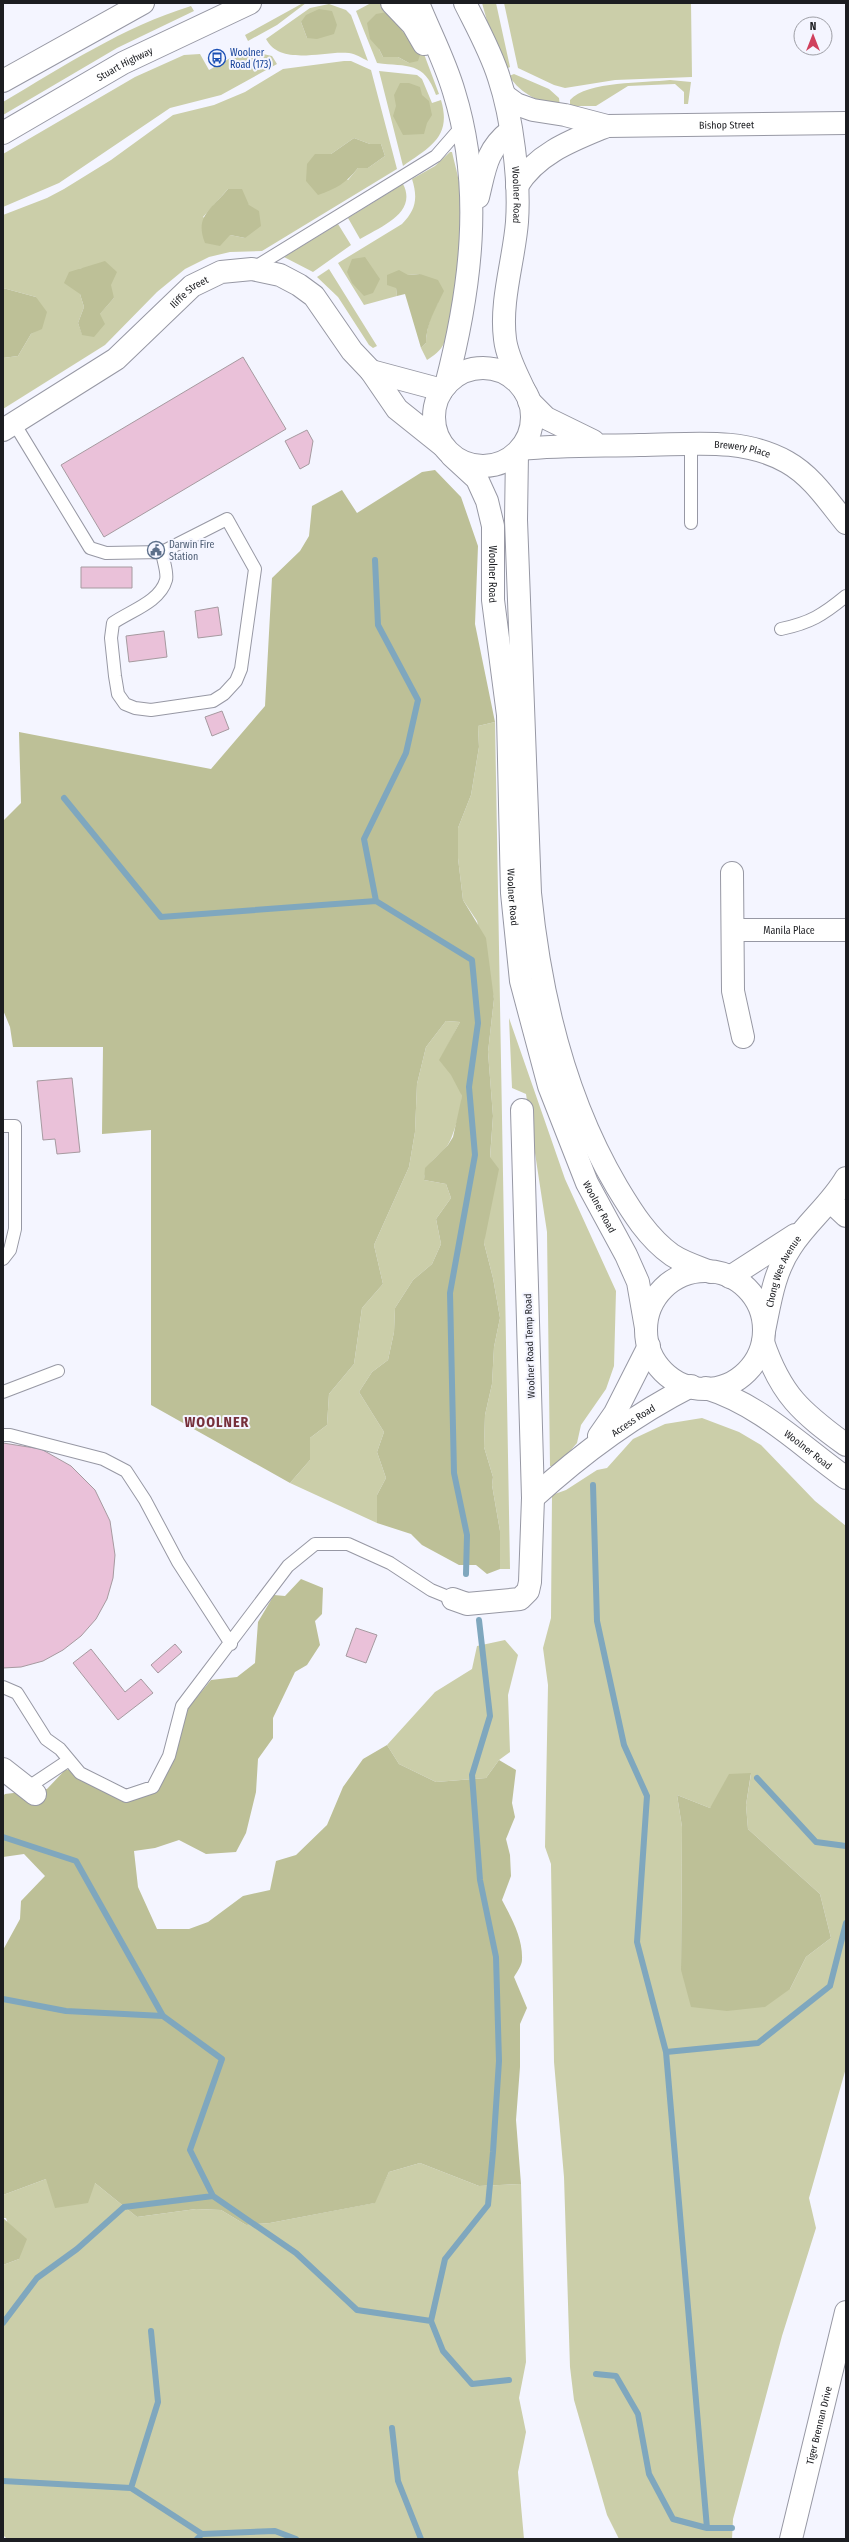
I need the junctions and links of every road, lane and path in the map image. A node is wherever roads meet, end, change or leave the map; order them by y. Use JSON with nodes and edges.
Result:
{"nodes":[{"id":1,"x":143,"y":3,"type":"edge"},
{"id":2,"x":250,"y":3,"type":"edge"},
{"id":3,"x":392,"y":3,"type":"edge"},
{"id":4,"x":418,"y":3,"type":"edge"},
{"id":5,"x":465,"y":3,"type":"edge"},
{"id":6,"x":468,"y":3,"type":"edge"},
{"id":7,"x":479,"y":31,"type":"junction"},
{"id":8,"x":448,"y":73,"type":"junction"},
{"id":9,"x":3,"y":81,"type":"edge"},
{"id":10,"x":505,"y":96,"type":"junction"},
{"id":11,"x":553,"y":115,"type":"junction"},
{"id":12,"x":846,"y":123,"type":"edge"},
{"id":13,"x":463,"y":125,"type":"junction"},
{"id":14,"x":607,"y":126,"type":"junction"},
{"id":15,"x":510,"y":131,"type":"junction"},
{"id":16,"x":3,"y":133,"type":"edge"},
{"id":17,"x":517,"y":186,"type":"junction"},
{"id":18,"x":472,"y":225,"type":"junction"},
{"id":19,"x":252,"y":269,"type":"junction"},
{"id":20,"x":371,"y":371,"type":"junction"},
{"id":21,"x":444,"y":387,"type":"junction"},
{"id":22,"x":527,"y":396,"type":"junction"},
{"id":23,"x":9,"y":426,"type":"edge"},
{"id":24,"x":691,"y":444,"type":"junction"},
{"id":25,"x":610,"y":446,"type":"junction"},
{"id":26,"x":447,"y":450,"type":"junction"},
{"id":27,"x":519,"y":451,"type":"junction"},
{"id":28,"x":846,"y":522,"type":"edge"},
{"id":29,"x":691,"y":523,"type":"dead end"},
{"id":30,"x":162,"y":552,"type":"junction"},
{"id":31,"x":846,"y":596,"type":"edge"},
{"id":32,"x":781,"y":629,"type":"dead end"},
{"id":33,"x":732,"y":873,"type":"dead end"},
{"id":34,"x":733,"y":930,"type":"junction"},
{"id":35,"x":846,"y":930,"type":"edge"},
{"id":36,"x":743,"y":1037,"type":"dead end"},
{"id":37,"x":522,"y":1110,"type":"dead end"},
{"id":38,"x":3,"y":1126,"type":"edge"},
{"id":39,"x":846,"y":1178,"type":"edge"},
{"id":40,"x":830,"y":1201,"type":"junction"},
{"id":41,"x":846,"y":1216,"type":"edge"},
{"id":42,"x":814,"y":1218,"type":"junction"},
{"id":43,"x":3,"y":1259,"type":"edge"},
{"id":44,"x":720,"y":1274,"type":"junction"},
{"id":45,"x":763,"y":1336,"type":"junction"},
{"id":46,"x":647,"y":1337,"type":"junction"},
{"id":47,"x":58,"y":1370,"type":"dead end"},
{"id":48,"x":698,"y":1387,"type":"junction"},
{"id":49,"x":3,"y":1392,"type":"edge"},
{"id":50,"x":3,"y":1435,"type":"edge"},
{"id":51,"x":846,"y":1445,"type":"edge"},
{"id":52,"x":579,"y":1458,"type":"junction"},
{"id":53,"x":846,"y":1478,"type":"edge"},
{"id":54,"x":533,"y":1498,"type":"junction"},
{"id":55,"x":453,"y":1598,"type":"joint"},
{"id":56,"x":231,"y":1644,"type":"junction"},
{"id":57,"x":3,"y":1687,"type":"edge"},
{"id":58,"x":69,"y":1760,"type":"junction"},
{"id":59,"x":3,"y":1769,"type":"edge"},
{"id":60,"x":31,"y":1791,"type":"joint"},
{"id":61,"x":846,"y":2312,"type":"edge"},
{"id":62,"x":791,"y":2539,"type":"edge"}],
"edges":[{"from":1,"to":9,"type":"main road"},
{"from":2,"to":16,"type":"main road","name":"Stuart Highway"},
{"from":3,"to":8,"type":"main road"},
{"from":4,"to":8,"type":"main road"},
{"from":5,"to":7,"type":"main road","name":"Woolner Road"},
{"from":6,"to":7,"type":"main road"},
{"from":7,"to":10,"type":"main road","name":"Woolner Road"},
{"from":8,"to":13,"type":"main road"},
{"from":10,"to":11,"type":"main road","name":"Bishop Street"},
{"from":10,"to":15,"type":"main road","name":"Woolner Road"},
{"from":11,"to":14,"type":"main road","name":"Bishop Street"},
{"from":11,"to":15,"type":"main road","name":"Bishop Street"},
{"from":12,"to":14,"type":"main road","name":"Bishop Street"},
{"from":13,"to":18,"type":"main road"},
{"from":13,"to":19,"type":"lane"},
{"from":14,"to":17,"type":"main road","name":"Bishop Street"},
{"from":15,"to":17,"type":"main road","name":"Woolner Road"},
{"from":15,"to":18,"type":"main road"},
{"from":17,"to":22,"type":"main road","name":"Woolner Road"},
{"from":18,"to":21,"type":"main road"},
{"from":19,"to":20,"type":"main road","name":"Iliffe Street"},
{"from":19,"to":23,"type":"main road","name":"Iliffe Street"},
{"from":20,"to":21,"type":"main road"},
{"from":20,"to":26,"type":"main road","name":"Iliffe Street"},
{"from":21,"to":22,"type":"main road"},
{"from":21,"to":26,"type":"main road"},
{"from":22,"to":25,"type":"main road"},
{"from":22,"to":27,"type":"main road"},
{"from":23,"to":30,"type":"lane"},
{"from":24,"to":25,"type":"main road","name":"Brewery Place"},
{"from":24,"to":28,"type":"main road","name":"Brewery Place"},
{"from":24,"to":29,"type":"lane"},
{"from":25,"to":27,"type":"main road"},
{"from":26,"to":27,"type":"main road"},
{"from":26,"to":46,"type":"main road","name":"Woolner Road"},
{"from":27,"to":44,"type":"main road","name":"Woolner Road"},
{"from":30,"to":30,"type":"lane"},
{"from":31,"to":32,"type":"lane"},
{"from":33,"to":34,"type":"main road"},
{"from":34,"to":35,"type":"main road","name":"Manila Place"},
{"from":34,"to":36,"type":"main road"},
{"from":37,"to":54,"type":"main road","name":"Woolner Road Temp Road"},
{"from":38,"to":43,"type":"lane"},
{"from":39,"to":40,"type":"main road","name":"Chong Wee Avenue"},
{"from":40,"to":41,"type":"main road"},
{"from":40,"to":42,"type":"main road","name":"Chong Wee Avenue"},
{"from":42,"to":44,"type":"main road","name":"Chong Wee Avenue"},
{"from":42,"to":45,"type":"main road","name":"Chong Wee Avenue"},
{"from":44,"to":45,"type":"main road"},
{"from":44,"to":46,"type":"main road"},
{"from":45,"to":48,"type":"main road"},
{"from":45,"to":51,"type":"main road"},
{"from":46,"to":48,"type":"main road"},
{"from":46,"to":52,"type":"main road","name":"Access Road"},
{"from":47,"to":49,"type":"lane"},
{"from":48,"to":52,"type":"main road","name":"Access Road"},
{"from":48,"to":53,"type":"main road","name":"Woolner Road"},
{"from":50,"to":56,"type":"lane"},
{"from":52,"to":54,"type":"main road","name":"Access Road"},
{"from":54,"to":55,"type":"main road","name":"Woolner Road Temp Road"},
{"from":55,"to":56,"type":"lane"},
{"from":56,"to":58,"type":"lane"},
{"from":57,"to":58,"type":"lane"},
{"from":58,"to":60,"type":"lane"},
{"from":59,"to":60,"type":"main road"},
{"from":61,"to":62,"type":"main road","name":"Tiger Brennan Drive"}]}
